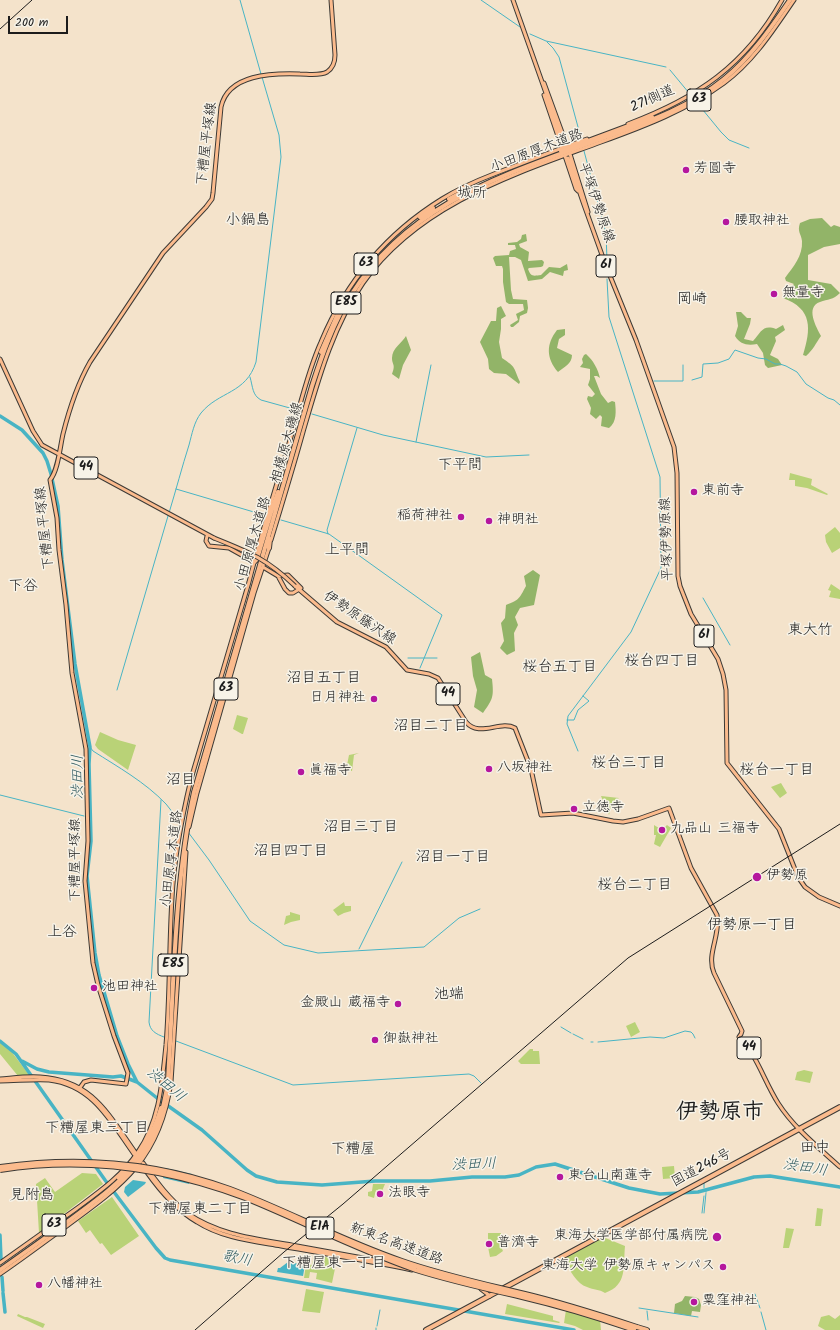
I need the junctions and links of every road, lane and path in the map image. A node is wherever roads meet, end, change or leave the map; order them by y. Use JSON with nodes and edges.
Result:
{"nodes":[{"id":1,"x":331,"y":0,"type":"edge"},
{"id":2,"x":513,"y":0,"type":"edge"},
{"id":3,"x":782,"y":0,"type":"edge"},
{"id":4,"x":788,"y":0,"type":"edge"},
{"id":5,"x":794,"y":0,"type":"edge"},
{"id":6,"x":564,"y":146,"type":"junction"},
{"id":7,"x":568,"y":156,"type":"junction"},
{"id":8,"x":589,"y":219,"type":"junction"},
{"id":9,"x":0,"y":359,"type":"edge"},
{"id":10,"x":58,"y":455,"type":"junction"},
{"id":11,"x":280,"y":492,"type":"junction"},
{"id":12,"x":208,"y":536,"type":"junction"},
{"id":13,"x":269,"y":548,"type":"junction"},
{"id":14,"x":254,"y":562,"type":"junction"},
{"id":15,"x":263,"y":567,"type":"junction"},
{"id":16,"x":278,"y":576,"type":"junction"},
{"id":17,"x":298,"y":590,"type":"junction"},
{"id":18,"x":185,"y":829,"type":"junction"},
{"id":19,"x":840,"y":906,"type":"edge"},
{"id":20,"x":0,"y":1080,"type":"edge"},
{"id":21,"x":79,"y":1088,"type":"junction"},
{"id":22,"x":163,"y":1103,"type":"junction"},
{"id":23,"x":840,"y":1107,"type":"edge"},
{"id":24,"x":799,"y":1129,"type":"junction"},
{"id":25,"x":134,"y":1153,"type":"dead end"},
{"id":26,"x":142,"y":1164,"type":"dead end"},
{"id":27,"x":0,"y":1167,"type":"edge"},
{"id":28,"x":840,"y":1167,"type":"edge"},
{"id":29,"x":0,"y":1170,"type":"edge"},
{"id":30,"x":109,"y":1189,"type":"junction"},
{"id":31,"x":0,"y":1263,"type":"edge"},
{"id":32,"x":0,"y":1267,"type":"edge"},
{"id":33,"x":0,"y":1270,"type":"edge"},
{"id":34,"x":0,"y":1274,"type":"edge"},
{"id":35,"x":491,"y":1295,"type":"junction"},
{"id":36,"x":634,"y":1329,"type":"edge"},
{"id":37,"x":426,"y":1330,"type":"edge"},
{"id":38,"x":646,"y":1330,"type":"edge"}],
"edges":[{"from":1,"to":10,"type":"main road","name":"下糟屋平塚線"},
{"from":2,"to":6,"type":"main road"},
{"from":3,"to":6,"type":"main road","name":"271側道","number":"63"},
{"from":4,"to":11,"type":"highway","name":"小田原厚木道路","number":"E85"},
{"from":5,"to":7,"type":"main road","name":"相模原大磯線","number":"63"},
{"from":6,"to":14,"type":"main road","name":"相模原大磯線","number":"63"},
{"from":7,"to":8,"type":"main road"},
{"from":7,"to":8,"type":"main road","name":"平塚伊勢原線","number":"61"},
{"from":7,"to":13,"type":"main road","name":"相模原大磯線","number":"63"},
{"from":8,"to":19,"type":"main road","name":"平塚伊勢原線","number":"61"},
{"from":9,"to":10,"type":"main road","name":"伊勢原藤沢線","number":"44"},
{"from":10,"to":12,"type":"main road","name":"伊勢原藤沢線","number":"44"},
{"from":10,"to":21,"type":"main road","name":"下糟屋平塚線"},
{"from":11,"to":13,"type":"highway"},
{"from":11,"to":14,"type":"highway","number":"E85"},
{"from":11,"to":18,"type":"highway","name":"小田原厚木道路","number":"E85"},
{"from":12,"to":14,"type":"main road"},
{"from":12,"to":17,"type":"main road","name":"伊勢原藤沢線","number":"44","bridge":true},
{"from":13,"to":15,"type":"main road","name":"相模原大磯線","number":"63"},
{"from":14,"to":18,"type":"main road","name":"相模原大磯線","number":"63"},
{"from":15,"to":16,"type":"main road"},
{"from":15,"to":18,"type":"main road","name":"相模原大磯線","number":"63"},
{"from":16,"to":17,"type":"main road"},
{"from":16,"to":17,"type":"main road"},
{"from":17,"to":24,"type":"main road","name":"伊勢原藤沢線","number":"44"},
{"from":18,"to":22,"type":"highway","name":"小田原厚木道路","number":"E85"},
{"from":18,"to":22,"type":"main road","name":"相模原大磯線","number":"63"},
{"from":20,"to":21,"type":"main road"},
{"from":21,"to":25,"type":"main road"},
{"from":22,"to":30,"type":"highway","name":"小田原厚木道路","number":"E85"},
{"from":23,"to":24,"type":"highway","name":"国道246号"},
{"from":24,"to":28,"type":"main road"},
{"from":24,"to":35,"type":"highway","name":"国道246号"},
{"from":26,"to":35,"type":"main road"},
{"from":27,"to":36,"type":"highway","name":"新東名高速道路","number":"E1A","bridge":true},
{"from":29,"to":36,"type":"highway","name":"新東名高速道路","number":"E1A","bridge":true},
{"from":30,"to":31,"type":"main road","number":"63"},
{"from":30,"to":32,"type":"highway","name":"小田原厚木道路","number":"E85"},
{"from":30,"to":33,"type":"highway","name":"小田原厚木道路","number":"E85"},
{"from":30,"to":34,"type":"main road","number":"63"},
{"from":35,"to":37,"type":"highway","name":"国道246号"},
{"from":36,"to":38,"type":"highway"}]}
